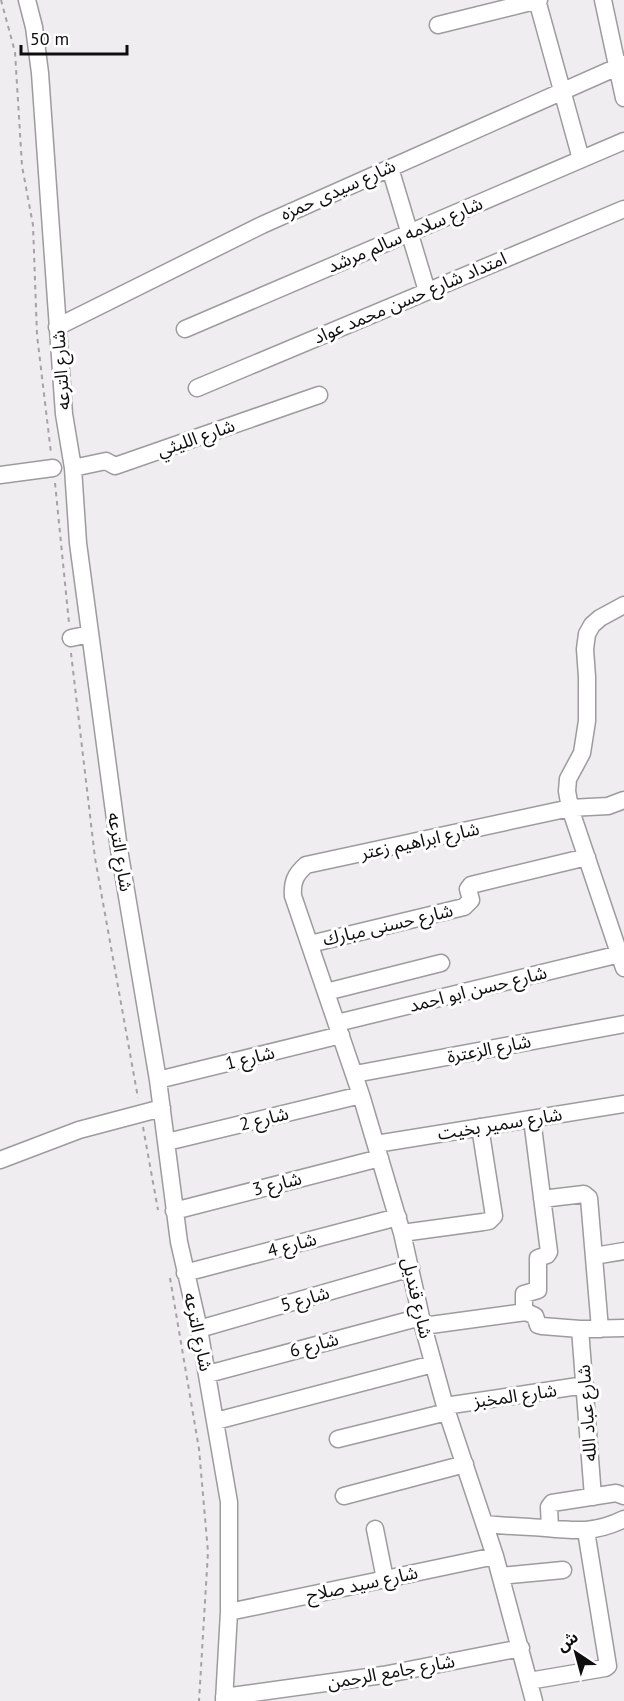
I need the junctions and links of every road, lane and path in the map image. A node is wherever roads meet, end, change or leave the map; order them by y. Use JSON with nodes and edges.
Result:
{"nodes":[{"id":1,"x":27,"y":0,"type":"edge"},
{"id":2,"x":537,"y":0,"type":"edge"},
{"id":3,"x":603,"y":0,"type":"edge"},
{"id":4,"x":438,"y":25,"type":"dead end"},
{"id":5,"x":621,"y":65,"type":"edge"},
{"id":6,"x":562,"y":91,"type":"junction"},
{"id":7,"x":624,"y":98,"type":"edge"},
{"id":8,"x":624,"y":141,"type":"edge"},
{"id":9,"x":581,"y":159,"type":"junction"},
{"id":10,"x":390,"y":168,"type":"junction"},
{"id":11,"x":624,"y":209,"type":"edge"},
{"id":12,"x":409,"y":233,"type":"junction"},
{"id":13,"x":426,"y":291,"type":"junction"},
{"id":14,"x":57,"y":327,"type":"junction"},
{"id":15,"x":185,"y":329,"type":"dead end"},
{"id":16,"x":197,"y":388,"type":"dead end"},
{"id":17,"x":319,"y":395,"type":"dead end"},
{"id":18,"x":53,"y":468,"type":"dead end"},
{"id":19,"x":73,"y":468,"type":"junction"},
{"id":20,"x":0,"y":475,"type":"edge"},
{"id":21,"x":624,"y":605,"type":"edge"},
{"id":22,"x":90,"y":634,"type":"junction"},
{"id":23,"x":71,"y":638,"type":"dead end"},
{"id":24,"x":624,"y":800,"type":"edge"},
{"id":25,"x":570,"y":808,"type":"junction"},
{"id":26,"x":587,"y":857,"type":"junction"},
{"id":27,"x":293,"y":896,"type":"joint"},
{"id":28,"x":310,"y":944,"type":"junction"},
{"id":29,"x":622,"y":961,"type":"edge"},
{"id":30,"x":441,"y":963,"type":"dead end"},
{"id":31,"x":326,"y":992,"type":"junction"},
{"id":32,"x":624,"y":1024,"type":"edge"},
{"id":33,"x":339,"y":1029,"type":"junction"},
{"id":34,"x":354,"y":1074,"type":"junction"},
{"id":35,"x":158,"y":1080,"type":"junction"},
{"id":36,"x":361,"y":1095,"type":"junction"},
{"id":37,"x":624,"y":1104,"type":"edge"},
{"id":38,"x":162,"y":1108,"type":"junction"},
{"id":39,"x":532,"y":1119,"type":"junction"},
{"id":40,"x":480,"y":1127,"type":"junction"},
{"id":41,"x":167,"y":1142,"type":"junction"},
{"id":42,"x":378,"y":1151,"type":"junction"},
{"id":43,"x":0,"y":1160,"type":"edge"},
{"id":44,"x":542,"y":1199,"type":"junction"},
{"id":45,"x":174,"y":1210,"type":"junction"},
{"id":46,"x":400,"y":1225,"type":"junction"},
{"id":47,"x":624,"y":1251,"type":"edge"},
{"id":48,"x":594,"y":1256,"type":"junction"},
{"id":49,"x":411,"y":1268,"type":"junction"},
{"id":50,"x":185,"y":1273,"type":"junction"},
{"id":51,"x":526,"y":1312,"type":"junction"},
{"id":52,"x":422,"y":1321,"type":"junction"},
{"id":53,"x":624,"y":1328,"type":"edge"},
{"id":54,"x":200,"y":1329,"type":"junction"},
{"id":55,"x":580,"y":1329,"type":"junction"},
{"id":56,"x":600,"y":1329,"type":"junction"},
{"id":57,"x":433,"y":1364,"type":"junction"},
{"id":58,"x":208,"y":1374,"type":"junction"},
{"id":59,"x":585,"y":1385,"type":"junction"},
{"id":60,"x":446,"y":1409,"type":"junction"},
{"id":61,"x":216,"y":1421,"type":"junction"},
{"id":62,"x":338,"y":1439,"type":"dead end"},
{"id":63,"x":465,"y":1464,"type":"junction"},
{"id":64,"x":344,"y":1496,"type":"dead end"},
{"id":65,"x":624,"y":1496,"type":"edge"},
{"id":66,"x":593,"y":1497,"type":"junction"},
{"id":67,"x":624,"y":1519,"type":"edge"},
{"id":68,"x":485,"y":1524,"type":"junction"},
{"id":69,"x":550,"y":1528,"type":"junction"},
{"id":70,"x":375,"y":1529,"type":"dead end"},
{"id":71,"x":586,"y":1531,"type":"junction"},
{"id":72,"x":495,"y":1556,"type":"junction"},
{"id":73,"x":563,"y":1570,"type":"dead end"},
{"id":74,"x":501,"y":1576,"type":"junction"},
{"id":75,"x":385,"y":1579,"type":"junction"},
{"id":76,"x":229,"y":1612,"type":"junction"},
{"id":77,"x":521,"y":1648,"type":"junction"},
{"id":78,"x":529,"y":1681,"type":"junction"},
{"id":79,"x":224,"y":1699,"type":"edge"},
{"id":80,"x":534,"y":1701,"type":"edge"}],
"edges":[{"from":1,"to":14,"type":"street","name":"شارع الترعه"},
{"from":2,"to":4,"type":"street"},
{"from":2,"to":6,"type":"street"},
{"from":3,"to":5,"type":"street"},
{"from":5,"to":6,"type":"street","name":"شارع سيدى حمزه"},
{"from":5,"to":7,"type":"street"},
{"from":6,"to":9,"type":"street"},
{"from":6,"to":10,"type":"street","name":"شارع سيدى حمزه"},
{"from":8,"to":9,"type":"street","name":"شارع سلامه سالم مرشد"},
{"from":9,"to":12,"type":"street","name":"شارع سلامه سالم مرشد"},
{"from":10,"to":12,"type":"street"},
{"from":10,"to":14,"type":"street","name":"شارع سيدى حمزه"},
{"from":11,"to":13,"type":"street","name":"امتداد شارع حسن محمد عواد"},
{"from":12,"to":13,"type":"street"},
{"from":12,"to":15,"type":"street","name":"شارع سلامه سالم مرشد"},
{"from":13,"to":16,"type":"street","name":"امتداد شارع حسن محمد عواد"},
{"from":14,"to":19,"type":"street","name":"شارع الترعه"},
{"from":17,"to":19,"type":"street","name":"شارع الليثي"},
{"from":18,"to":20,"type":"street"},
{"from":19,"to":22,"type":"street","name":"شارع الترعه"},
{"from":21,"to":25,"type":"street"},
{"from":22,"to":23,"type":"street"},
{"from":22,"to":35,"type":"street","name":"شارع الترعه"},
{"from":24,"to":25,"type":"street","name":"شارع ابراهيم زعتر"},
{"from":25,"to":26,"type":"street"},
{"from":25,"to":27,"type":"street","name":"شارع ابراهيم زعتر"},
{"from":26,"to":28,"type":"street","name":"شارع حسنى مبارك"},
{"from":26,"to":29,"type":"street"},
{"from":27,"to":28,"type":"street","name":"شارع قنديل"},
{"from":28,"to":31,"type":"street","name":"شارع قنديل"},
{"from":29,"to":33,"type":"street","name":"شارع حسن ابو احمد"},
{"from":30,"to":31,"type":"street"},
{"from":31,"to":33,"type":"street","name":"شارع قنديل"},
{"from":32,"to":34,"type":"street","name":"شارع الزعترة"},
{"from":33,"to":34,"type":"street","name":"شارع قنديل"},
{"from":33,"to":35,"type":"street","name":"شارع 1"},
{"from":34,"to":36,"type":"street","name":"شارع قنديل"},
{"from":35,"to":38,"type":"street","name":"شارع الترعه"},
{"from":36,"to":41,"type":"street","name":"شارع 2"},
{"from":36,"to":42,"type":"street","name":"شارع قنديل"},
{"from":37,"to":39,"type":"street","name":"شارع سمير بخيت"},
{"from":38,"to":41,"type":"street","name":"شارع الترعه"},
{"from":38,"to":43,"type":"street"},
{"from":39,"to":40,"type":"street","name":"شارع سمير بخيت"},
{"from":39,"to":44,"type":"street"},
{"from":40,"to":42,"type":"street","name":"شارع سمير بخيت"},
{"from":40,"to":46,"type":"street","name":"شارع 4"},
{"from":41,"to":45,"type":"street","name":"شارع الترعه"},
{"from":42,"to":45,"type":"street","name":"شارع 3"},
{"from":42,"to":46,"type":"street","name":"شارع قنديل"},
{"from":44,"to":48,"type":"street"},
{"from":44,"to":51,"type":"street"},
{"from":45,"to":50,"type":"street","name":"شارع الترعه"},
{"from":46,"to":49,"type":"street","name":"شارع قنديل"},
{"from":46,"to":50,"type":"street","name":"شارع 4"},
{"from":47,"to":48,"type":"street"},
{"from":48,"to":56,"type":"street"},
{"from":49,"to":52,"type":"street","name":"شارع قنديل"},
{"from":49,"to":54,"type":"street","name":"شارع 5"},
{"from":50,"to":54,"type":"street","name":"شارع الترعه"},
{"from":51,"to":52,"type":"street","name":"شارع 6"},
{"from":51,"to":55,"type":"street"},
{"from":52,"to":57,"type":"street","name":"شارع قنديل"},
{"from":52,"to":58,"type":"street","name":"شارع 6"},
{"from":53,"to":56,"type":"street"},
{"from":54,"to":58,"type":"street","name":"شارع الترعه"},
{"from":55,"to":56,"type":"street"},
{"from":55,"to":59,"type":"street","name":"شارع عباد الله"},
{"from":57,"to":60,"type":"street","name":"شارع قنديل"},
{"from":57,"to":61,"type":"street"},
{"from":58,"to":61,"type":"street","name":"شارع الترعه"},
{"from":59,"to":60,"type":"street","name":"شارع المخبز"},
{"from":59,"to":66,"type":"street","name":"شارع عباد الله"},
{"from":60,"to":62,"type":"street","name":"شارع المخبز"},
{"from":60,"to":63,"type":"street","name":"شارع قنديل"},
{"from":61,"to":76,"type":"street","name":"شارع الترعه"},
{"from":63,"to":64,"type":"street"},
{"from":63,"to":68,"type":"street","name":"شارع قنديل"},
{"from":65,"to":66,"type":"street"},
{"from":66,"to":69,"type":"street"},
{"from":67,"to":71,"type":"street"},
{"from":68,"to":69,"type":"street"},
{"from":68,"to":72,"type":"street","name":"شارع قنديل"},
{"from":69,"to":71,"type":"street"},
{"from":70,"to":75,"type":"street"},
{"from":71,"to":78,"type":"street"},
{"from":72,"to":74,"type":"street","name":"شارع قنديل"},
{"from":72,"to":75,"type":"street","name":"شارع سيد صلاح"},
{"from":73,"to":74,"type":"street"},
{"from":74,"to":77,"type":"street","name":"شارع قنديل"},
{"from":75,"to":76,"type":"street","name":"شارع سيد صلاح"},
{"from":76,"to":79,"type":"street","name":"شارع الترعه"},
{"from":77,"to":78,"type":"street","name":"شارع قنديل"},
{"from":77,"to":79,"type":"street","name":"شارع جامع الرحمن"},
{"from":78,"to":80,"type":"street","name":"شارع قنديل"}]}
